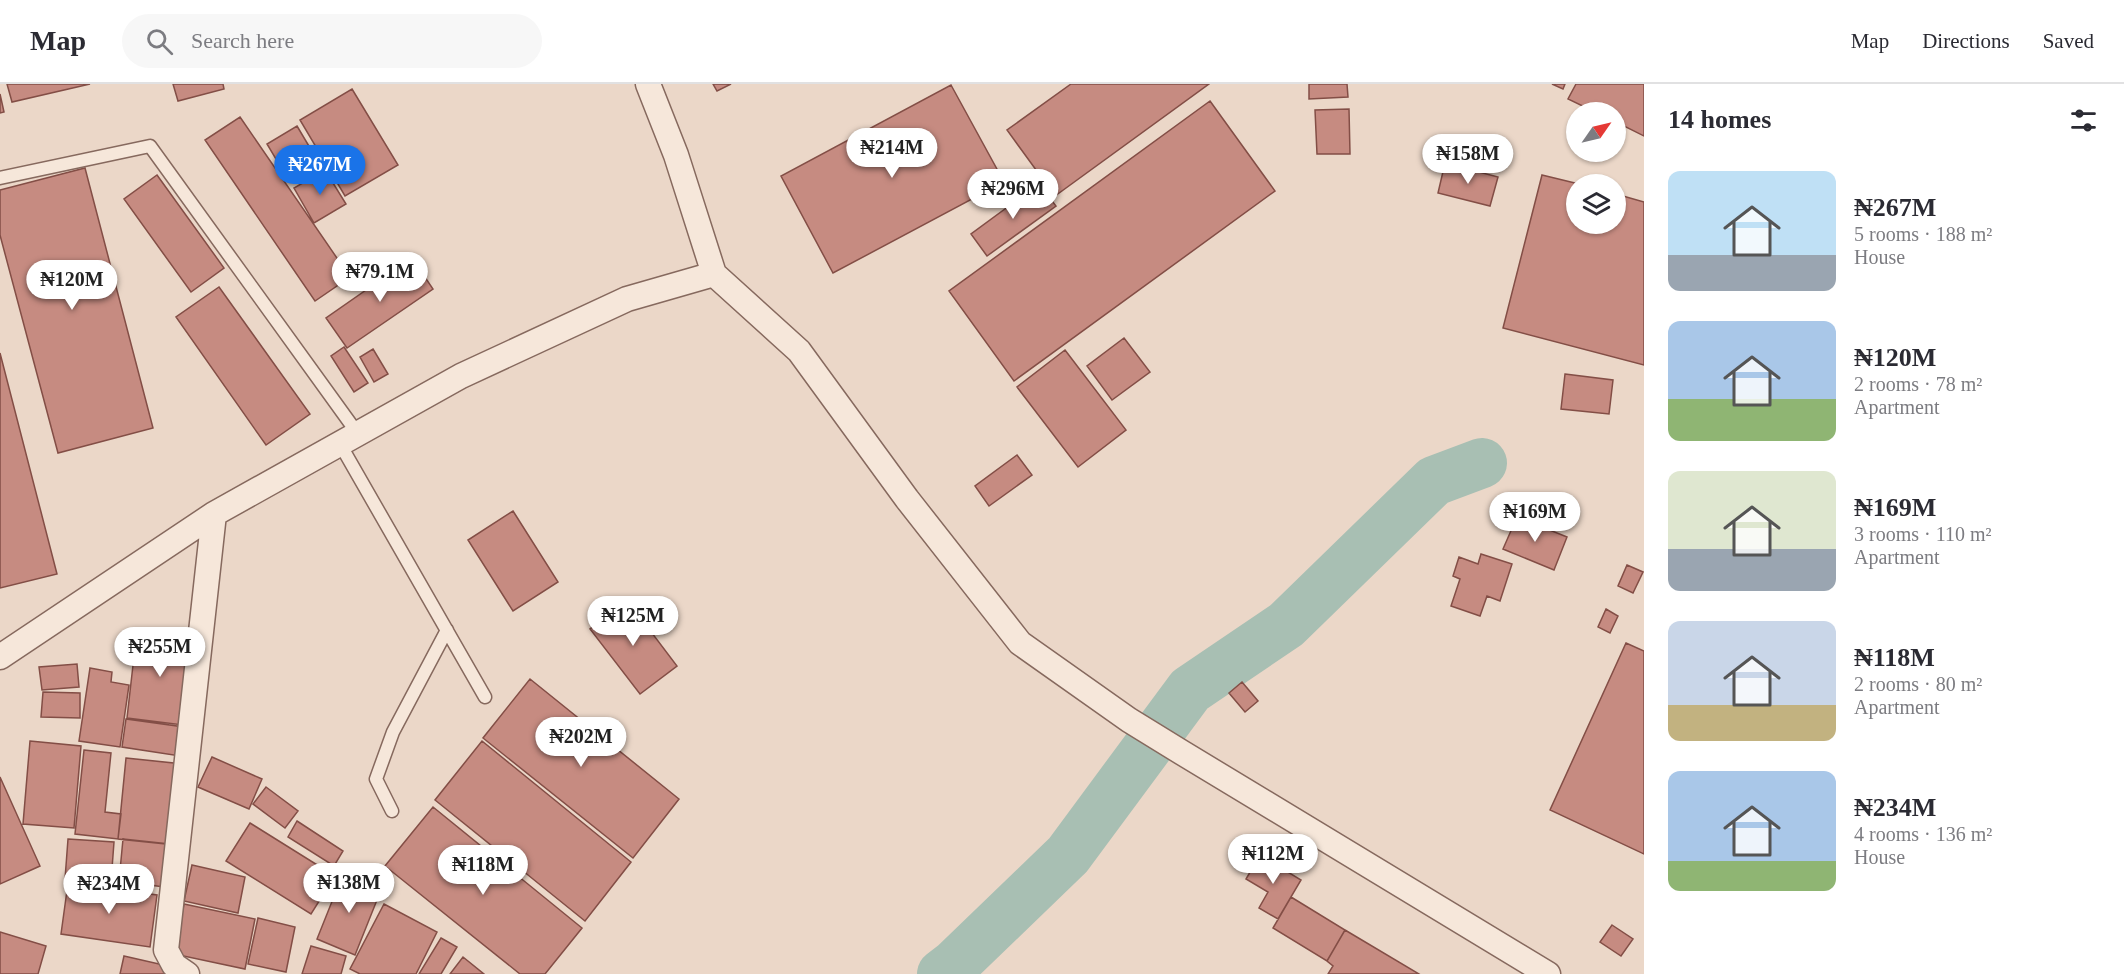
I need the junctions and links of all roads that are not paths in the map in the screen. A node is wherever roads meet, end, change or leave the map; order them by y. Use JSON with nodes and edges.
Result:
{"nodes":[{"id":1,"x":648,"y":84,"type":"edge"},
{"id":2,"x":0,"y":178,"type":"edge"},
{"id":3,"x":714,"y":274,"type":"junction"},
{"id":4,"x":349,"y":439,"type":"junction"},
{"id":5,"x":214,"y":514,"type":"junction"},
{"id":6,"x":447,"y":630,"type":"junction"},
{"id":7,"x":0,"y":657,"type":"edge"},
{"id":8,"x":485,"y":696,"type":"dead end"},
{"id":9,"x":392,"y":811,"type":"dead end"},
{"id":10,"x":187,"y":974,"type":"edge"},
{"id":11,"x":1548,"y":974,"type":"edge"}],
"edges":[{"from":1,"to":3,"type":"street"},
{"from":2,"to":4,"type":"lane"},
{"from":3,"to":4,"type":"street"},
{"from":3,"to":11,"type":"street"},
{"from":4,"to":5,"type":"street"},
{"from":4,"to":6,"type":"lane"},
{"from":5,"to":7,"type":"street"},
{"from":5,"to":10,"type":"street"},
{"from":6,"to":8,"type":"lane"},
{"from":6,"to":9,"type":"lane"}]}
